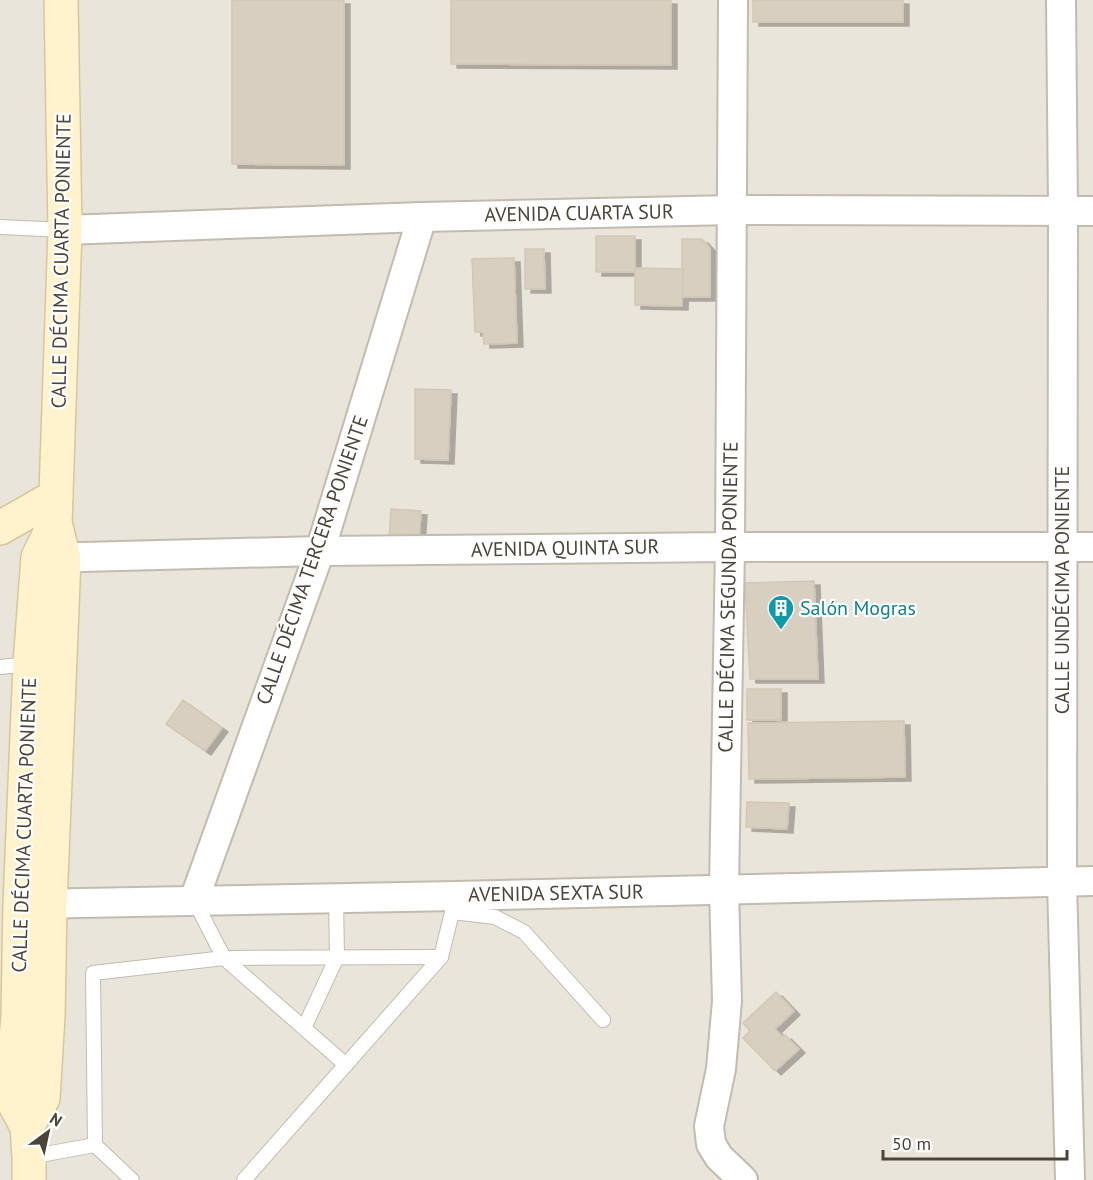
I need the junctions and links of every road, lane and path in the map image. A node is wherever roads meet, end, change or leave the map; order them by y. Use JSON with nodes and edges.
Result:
{"nodes":[{"id":1,"x":61,"y":0,"type":"edge"},
{"id":2,"x":733,"y":0,"type":"edge"},
{"id":3,"x":1061,"y":0,"type":"edge"},
{"id":4,"x":732,"y":210,"type":"junction"},
{"id":5,"x":1063,"y":211,"type":"junction"},
{"id":6,"x":1093,"y":211,"type":"edge"},
{"id":7,"x":422,"y":217,"type":"junction"},
{"id":8,"x":0,"y":227,"type":"edge"},
{"id":9,"x":65,"y":230,"type":"junction"},
{"id":10,"x":55,"y":509,"type":"junction"},
{"id":11,"x":0,"y":528,"type":"edge"},
{"id":12,"x":730,"y":547,"type":"junction"},
{"id":13,"x":1062,"y":547,"type":"junction"},
{"id":14,"x":1093,"y":547,"type":"edge"},
{"id":15,"x":320,"y":551,"type":"junction"},
{"id":16,"x":51,"y":558,"type":"junction"},
{"id":17,"x":15,"y":665,"type":"edge"},
{"id":18,"x":1093,"y":881,"type":"edge"},
{"id":19,"x":1062,"y":882,"type":"junction"},
{"id":20,"x":724,"y":889,"type":"junction"},
{"id":21,"x":336,"y":897,"type":"junction"},
{"id":22,"x":194,"y":900,"type":"junction"},
{"id":23,"x":35,"y":904,"type":"junction"},
{"id":24,"x":454,"y":904,"type":"junction"},
{"id":25,"x":337,"y":957,"type":"junction"},
{"id":26,"x":441,"y":957,"type":"junction"},
{"id":27,"x":224,"y":958,"type":"junction"},
{"id":28,"x":603,"y":1020,"type":"dead end"},
{"id":29,"x":9,"y":1023,"type":"edge"},
{"id":30,"x":304,"y":1028,"type":"junction"},
{"id":31,"x":346,"y":1065,"type":"junction"},
{"id":32,"x":24,"y":1120,"type":"edge"},
{"id":33,"x":95,"y":1145,"type":"junction"},
{"id":34,"x":132,"y":1180,"type":"edge"},
{"id":35,"x":244,"y":1180,"type":"edge"},
{"id":36,"x":743,"y":1180,"type":"edge"},
{"id":37,"x":1070,"y":1180,"type":"edge"}],
"edges":[{"from":1,"to":9,"type":"street","name":"CALLE DÉCIMA CUARTA PONIENTE"},
{"from":2,"to":4,"type":"street","name":"CALLE DÉCIMA SEGUNDA PONIENTE"},
{"from":3,"to":5,"type":"street","name":"CALLE UNDÉCIMA PONIENTE"},
{"from":4,"to":5,"type":"street","name":"AVENIDA CUARTA SUR"},
{"from":4,"to":7,"type":"street","name":"AVENIDA CUARTA SUR"},
{"from":4,"to":12,"type":"street","name":"CALLE DÉCIMA SEGUNDA PONIENTE"},
{"from":5,"to":6,"type":"street","name":"AVENIDA CUARTA SUR"},
{"from":5,"to":13,"type":"street","name":"CALLE UNDÉCIMA PONIENTE"},
{"from":7,"to":9,"type":"street","name":"AVENIDA CUARTA SUR"},
{"from":7,"to":15,"type":"street","name":"CALLE DÉCIMA TERCERA PONIENTE"},
{"from":8,"to":9,"type":"lane"},
{"from":9,"to":10,"type":"street","name":"CALLE DÉCIMA CUARTA PONIENTE"},
{"from":10,"to":11,"type":"street"},
{"from":10,"to":16,"type":"street","name":"CALLE DÉCIMA CUARTA PONIENTE"},
{"from":12,"to":13,"type":"street","name":"AVENIDA QUINTA SUR"},
{"from":12,"to":15,"type":"street","name":"AVENIDA QUINTA SUR"},
{"from":12,"to":20,"type":"street","name":"CALLE DÉCIMA SEGUNDA PONIENTE"},
{"from":13,"to":14,"type":"street","name":"AVENIDA QUINTA SUR"},
{"from":13,"to":19,"type":"street","name":"CALLE UNDÉCIMA PONIENTE"},
{"from":15,"to":16,"type":"street","name":"AVENIDA QUINTA SUR"},
{"from":15,"to":22,"type":"street","name":"CALLE DÉCIMA TERCERA PONIENTE"},
{"from":16,"to":17,"type":"street","name":"CALLE DÉCIMA CUARTA PONIENTE"},
{"from":16,"to":23,"type":"street","name":"CALLE DÉCIMA CUARTA PONIENTE"},
{"from":17,"to":23,"type":"street","name":"CALLE DÉCIMA CUARTA PONIENTE"},
{"from":18,"to":19,"type":"street","name":"AVENIDA SEXTA SUR"},
{"from":19,"to":20,"type":"street","name":"AVENIDA SEXTA SUR"},
{"from":19,"to":37,"type":"street","name":"CALLE UNDÉCIMA PONIENTE"},
{"from":20,"to":24,"type":"street","name":"AVENIDA SEXTA SUR"},
{"from":20,"to":36,"type":"street","name":"CALLE DÉCIMA SEGUNDA PONIENTE"},
{"from":21,"to":22,"type":"street","name":"AVENIDA SEXTA SUR"},
{"from":21,"to":24,"type":"street","name":"AVENIDA SEXTA SUR"},
{"from":21,"to":25,"type":"lane"},
{"from":22,"to":23,"type":"street","name":"AVENIDA SEXTA SUR"},
{"from":22,"to":27,"type":"lane"},
{"from":23,"to":29,"type":"street","name":"CALLE DÉCIMA CUARTA PONIENTE"},
{"from":23,"to":32,"type":"street","name":"CALLE DÉCIMA CUARTA PONIENTE"},
{"from":24,"to":26,"type":"lane"},
{"from":24,"to":28,"type":"lane"},
{"from":25,"to":26,"type":"lane"},
{"from":25,"to":27,"type":"lane"},
{"from":25,"to":30,"type":"lane"},
{"from":26,"to":31,"type":"lane"},
{"from":27,"to":30,"type":"lane"},
{"from":27,"to":33,"type":"lane"},
{"from":29,"to":32,"type":"street","name":"CALLE DÉCIMA CUARTA PONIENTE"},
{"from":30,"to":31,"type":"lane"},
{"from":31,"to":35,"type":"lane"},
{"from":32,"to":33,"type":"lane"},
{"from":33,"to":34,"type":"lane"}]}
